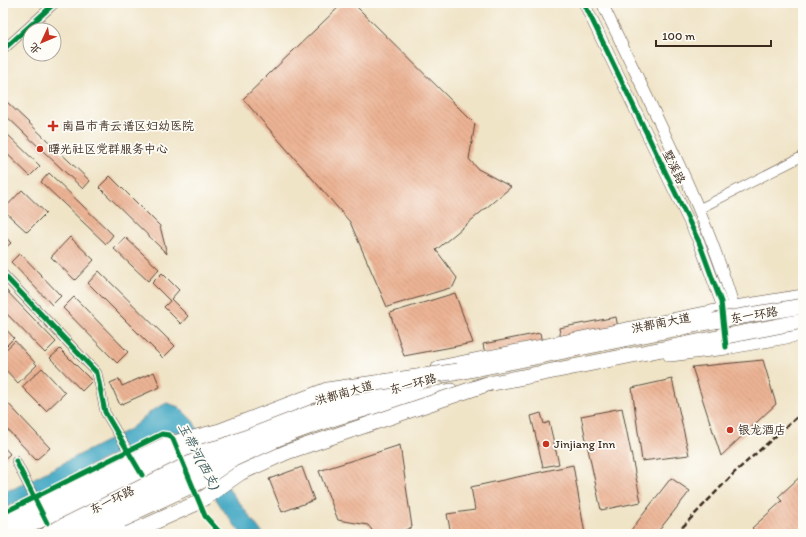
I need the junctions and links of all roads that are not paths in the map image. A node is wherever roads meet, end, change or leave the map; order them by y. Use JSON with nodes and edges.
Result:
{"nodes":[{"id":1,"x":55,"y":3,"type":"edge"},
{"id":2,"x":584,"y":3,"type":"edge"},
{"id":3,"x":602,"y":3,"type":"edge"},
{"id":4,"x":3,"y":50,"type":"edge"},
{"id":5,"x":803,"y":156,"type":"edge"},
{"id":6,"x":699,"y":209,"type":"junction"},
{"id":7,"x":3,"y":274,"type":"edge"},
{"id":8,"x":803,"y":297,"type":"edge"},
{"id":9,"x":803,"y":306,"type":"edge"},
{"id":10,"x":728,"y":310,"type":"junction"},
{"id":11,"x":803,"y":321,"type":"edge"},
{"id":12,"x":803,"y":332,"type":"edge"},
{"id":13,"x":745,"y":343,"type":"junction"},
{"id":14,"x":726,"y":347,"type":"junction"},
{"id":15,"x":458,"y":371,"type":"junction"},
{"id":16,"x":490,"y":383,"type":"junction"},
{"id":17,"x":221,"y":434,"type":"junction"},
{"id":18,"x":16,"y":461,"type":"dead end"},
{"id":19,"x":235,"y":470,"type":"junction"},
{"id":20,"x":142,"y":475,"type":"junction"},
{"id":21,"x":3,"y":524,"type":"edge"},
{"id":22,"x":47,"y":528,"type":"edge"},
{"id":23,"x":12,"y":534,"type":"edge"},
{"id":24,"x":26,"y":534,"type":"edge"},
{"id":25,"x":75,"y":534,"type":"edge"},
{"id":26,"x":89,"y":534,"type":"edge"},
{"id":27,"x":106,"y":534,"type":"edge"},
{"id":28,"x":128,"y":534,"type":"edge"}],
"edges":[{"from":1,"to":4,"type":"street"},
{"from":2,"to":10,"type":"street","name":"墅溪路"},
{"from":3,"to":6,"type":"street","name":"墅溪路"},
{"from":5,"to":6,"type":"street"},
{"from":6,"to":10,"type":"street","name":"墅溪路"},
{"from":7,"to":20,"type":"street"},
{"from":8,"to":10,"type":"main road","name":"洪都南大道"},
{"from":9,"to":15,"type":"main road","name":"东一环路","bridge":true},
{"from":10,"to":13,"type":"street","name":"墅溪路"},
{"from":10,"to":14,"type":"street","name":"墅溪路"},
{"from":10,"to":17,"type":"main road","name":"洪都南大道"},
{"from":11,"to":16,"type":"main road","name":"东一环路","bridge":true},
{"from":12,"to":13,"type":"main road"},
{"from":13,"to":14,"type":"main road"},
{"from":14,"to":19,"type":"main road"},
{"from":15,"to":17,"type":"main road","bridge":true},
{"from":15,"to":22,"type":"main road","name":"东一环路","bridge":true},
{"from":16,"to":19,"type":"main road","bridge":true},
{"from":16,"to":25,"type":"main road","name":"东一环路","bridge":true},
{"from":17,"to":20,"type":"main road","name":"洪都南大道"},
{"from":17,"to":21,"type":"main road","bridge":true},
{"from":17,"to":23,"type":"main road","bridge":true},
{"from":18,"to":22,"type":"street","bridge":true},
{"from":19,"to":26,"type":"main road"},
{"from":19,"to":27,"type":"main road","bridge":true},
{"from":19,"to":28,"type":"main road","bridge":true},
{"from":20,"to":22,"type":"main road","name":"洪都南大道"},
{"from":22,"to":24,"type":"main road","name":"洪都南大道"}]}
